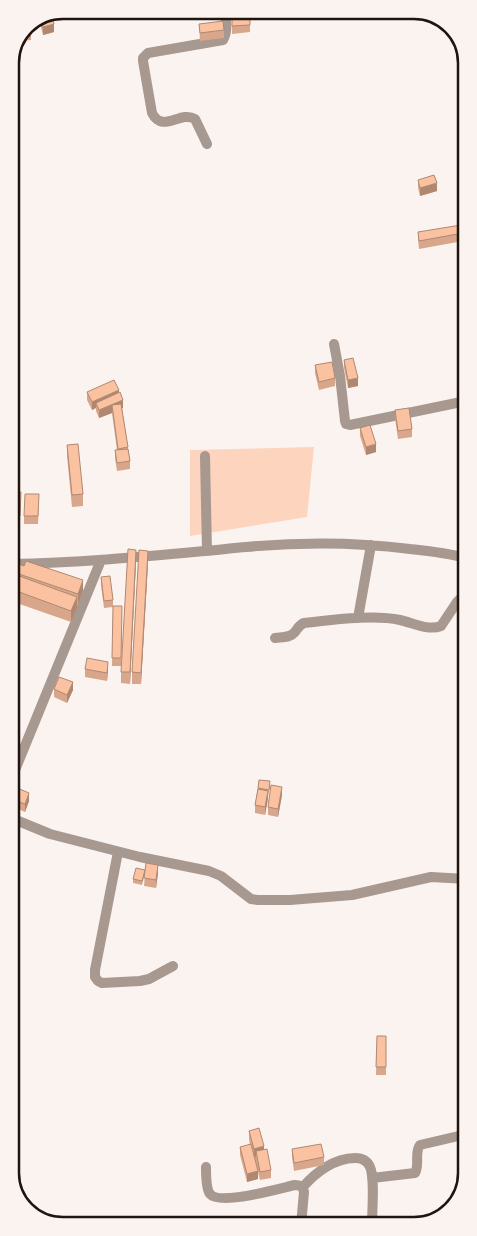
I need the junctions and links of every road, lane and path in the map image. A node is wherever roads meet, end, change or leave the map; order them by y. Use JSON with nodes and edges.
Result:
{"nodes":[{"id":1,"x":226,"y":19,"type":"edge"},
{"id":2,"x":207,"y":144,"type":"dead end"},
{"id":3,"x":334,"y":344,"type":"dead end"},
{"id":4,"x":458,"y":403,"type":"edge"},
{"id":5,"x":205,"y":456,"type":"dead end"},
{"id":6,"x":371,"y":545,"type":"junction"},
{"id":7,"x":207,"y":551,"type":"junction"},
{"id":8,"x":458,"y":556,"type":"edge"},
{"id":9,"x":101,"y":560,"type":"junction"},
{"id":10,"x":19,"y":564,"type":"edge"},
{"id":11,"x":458,"y":601,"type":"edge"},
{"id":12,"x":358,"y":618,"type":"junction"},
{"id":13,"x":275,"y":638,"type":"dead end"},
{"id":14,"x":19,"y":760,"type":"edge"},
{"id":15,"x":19,"y":821,"type":"edge"},
{"id":16,"x":118,"y":852,"type":"junction"},
{"id":17,"x":458,"y":879,"type":"edge"},
{"id":18,"x":173,"y":966,"type":"dead end"},
{"id":19,"x":458,"y":1136,"type":"edge"},
{"id":20,"x":206,"y":1167,"type":"dead end"},
{"id":21,"x":372,"y":1178,"type":"junction"},
{"id":22,"x":303,"y":1187,"type":"junction"},
{"id":23,"x":302,"y":1217,"type":"edge"},
{"id":24,"x":372,"y":1217,"type":"edge"}],
"edges":[{"from":1,"to":2,"type":"street"},
{"from":3,"to":4,"type":"street"},
{"from":5,"to":7,"type":"street"},
{"from":6,"to":7,"type":"street"},
{"from":6,"to":8,"type":"street"},
{"from":6,"to":12,"type":"street"},
{"from":7,"to":9,"type":"street"},
{"from":9,"to":10,"type":"street"},
{"from":9,"to":14,"type":"street"},
{"from":11,"to":12,"type":"street"},
{"from":12,"to":13,"type":"street"},
{"from":15,"to":16,"type":"street"},
{"from":16,"to":17,"type":"street"},
{"from":16,"to":18,"type":"street"},
{"from":19,"to":21,"type":"street"},
{"from":20,"to":22,"type":"street"},
{"from":21,"to":22,"type":"street"},
{"from":21,"to":24,"type":"street"},
{"from":22,"to":23,"type":"street"}]}
